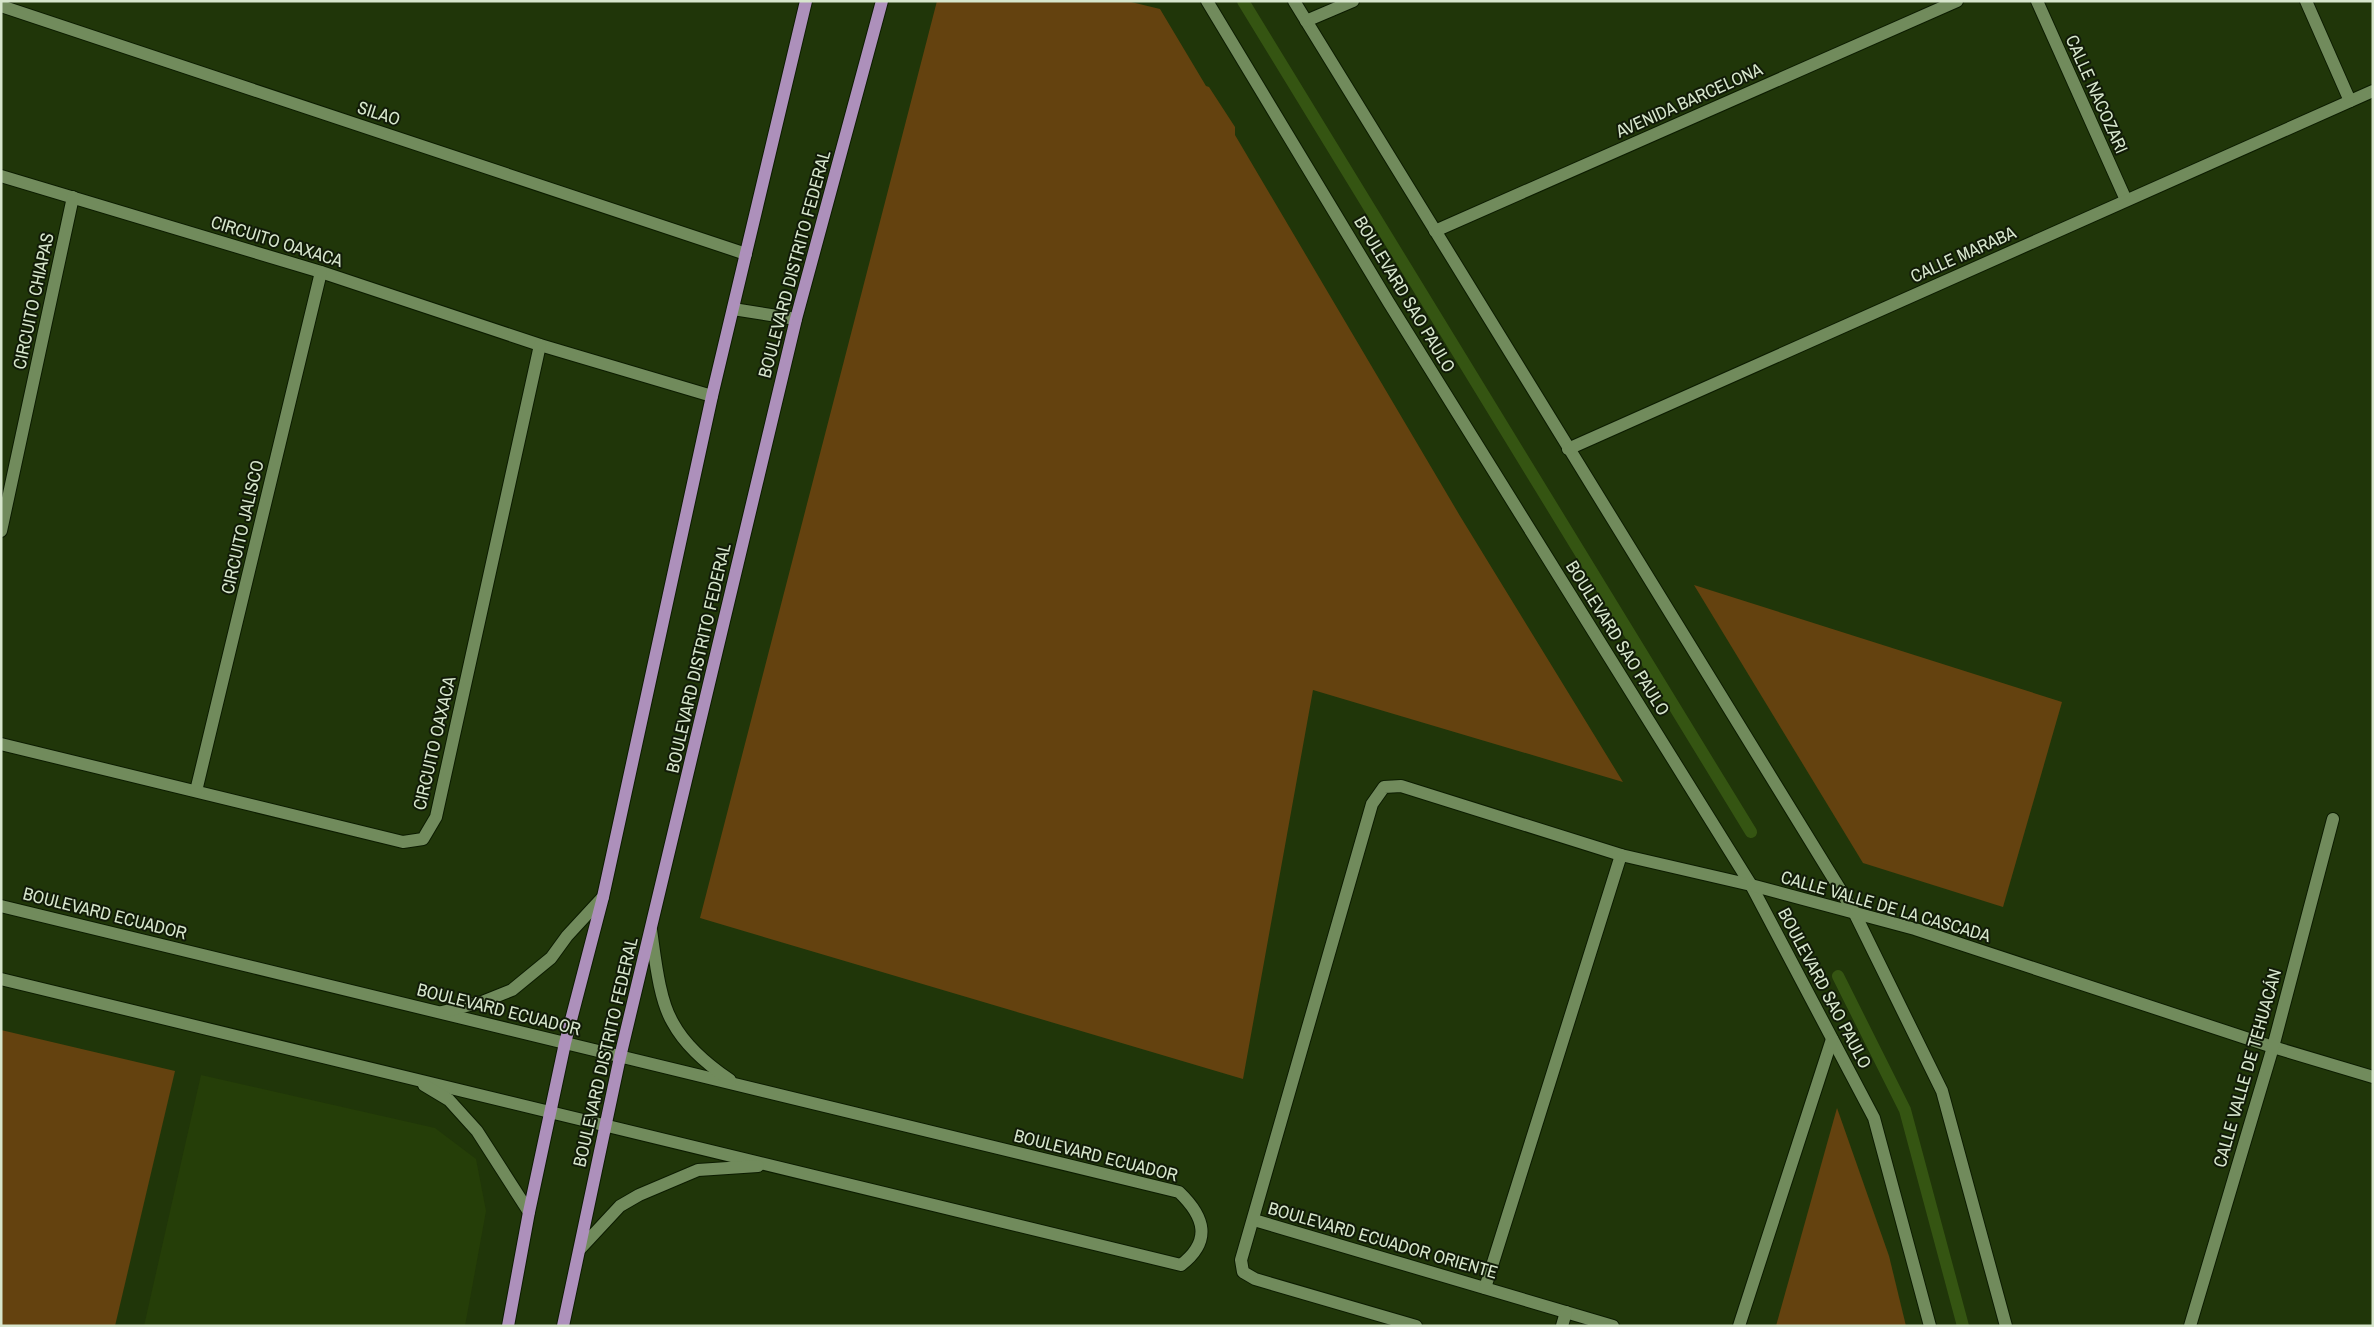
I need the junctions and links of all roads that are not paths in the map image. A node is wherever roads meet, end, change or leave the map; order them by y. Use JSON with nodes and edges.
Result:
{"nodes":[{"id":1,"x":806,"y":1,"type":"edge"},
{"id":2,"x":882,"y":1,"type":"edge"},
{"id":3,"x":1207,"y":1,"type":"edge"},
{"id":4,"x":1294,"y":1,"type":"edge"},
{"id":5,"x":1353,"y":1,"type":"edge"},
{"id":6,"x":1957,"y":1,"type":"edge"},
{"id":7,"x":2037,"y":1,"type":"edge"},
{"id":8,"x":2306,"y":1,"type":"edge"},
{"id":9,"x":1,"y":6,"type":"edge"},
{"id":10,"x":1306,"y":21,"type":"junction"},
{"id":11,"x":2373,"y":90,"type":"edge"},
{"id":12,"x":2350,"y":101,"type":"junction"},
{"id":13,"x":1,"y":176,"type":"edge"},
{"id":14,"x":73,"y":197,"type":"junction"},
{"id":15,"x":2126,"y":200,"type":"junction"},
{"id":16,"x":1435,"y":231,"type":"junction"},
{"id":17,"x":746,"y":254,"type":"junction"},
{"id":18,"x":321,"y":272,"type":"junction"},
{"id":19,"x":733,"y":309,"type":"junction"},
{"id":20,"x":796,"y":319,"type":"junction"},
{"id":21,"x":540,"y":345,"type":"junction"},
{"id":22,"x":712,"y":396,"type":"junction"},
{"id":23,"x":1568,"y":449,"type":"junction"},
{"id":24,"x":1,"y":531,"type":"edge"},
{"id":25,"x":1,"y":744,"type":"edge"},
{"id":26,"x":196,"y":791,"type":"junction"},
{"id":27,"x":2333,"y":819,"type":"dead end"},
{"id":28,"x":1622,"y":855,"type":"junction"},
{"id":29,"x":1751,"y":885,"type":"junction"},
{"id":30,"x":603,"y":897,"type":"junction"},
{"id":31,"x":1,"y":906,"type":"edge"},
{"id":32,"x":1854,"y":912,"type":"junction"},
{"id":33,"x":651,"y":929,"type":"junction"},
{"id":34,"x":1,"y":979,"type":"edge"},
{"id":35,"x":440,"y":1013,"type":"junction"},
{"id":36,"x":1832,"y":1039,"type":"junction"},
{"id":37,"x":564,"y":1043,"type":"junction"},
{"id":38,"x":2273,"y":1047,"type":"junction"},
{"id":39,"x":620,"y":1057,"type":"junction"},
{"id":40,"x":2373,"y":1077,"type":"edge"},
{"id":41,"x":413,"y":1078,"type":"junction"},
{"id":42,"x":736,"y":1084,"type":"junction"},
{"id":43,"x":550,"y":1111,"type":"junction"},
{"id":44,"x":606,"y":1125,"type":"junction"},
{"id":45,"x":771,"y":1165,"type":"junction"},
{"id":46,"x":529,"y":1212,"type":"junction"},
{"id":47,"x":1254,"y":1220,"type":"junction"},
{"id":48,"x":580,"y":1249,"type":"junction"},
{"id":49,"x":1485,"y":1288,"type":"junction"},
{"id":50,"x":1566,"y":1312,"type":"junction"},
{"id":51,"x":508,"y":1326,"type":"edge"},
{"id":52,"x":563,"y":1326,"type":"edge"},
{"id":53,"x":1416,"y":1326,"type":"edge"},
{"id":54,"x":1562,"y":1326,"type":"edge"},
{"id":55,"x":1613,"y":1326,"type":"edge"},
{"id":56,"x":1739,"y":1326,"type":"edge"},
{"id":57,"x":1930,"y":1326,"type":"edge"},
{"id":58,"x":2006,"y":1326,"type":"edge"},
{"id":59,"x":2190,"y":1326,"type":"edge"}],
"edges":[{"from":1,"to":17,"type":"main road"},
{"from":2,"to":20,"type":"main road","name":"BOULEVARD DISTRITO FEDERAL"},
{"from":3,"to":29,"type":"street","name":"BOULEVARD SAO PAULO"},
{"from":4,"to":10,"type":"street"},
{"from":5,"to":10,"type":"street"},
{"from":6,"to":16,"type":"street","name":"AVENIDA BARCELONA"},
{"from":7,"to":15,"type":"street","name":"CALLE NACOZARI"},
{"from":8,"to":12,"type":"street"},
{"from":9,"to":17,"type":"street","name":"SILAO"},
{"from":10,"to":16,"type":"street"},
{"from":11,"to":12,"type":"street","name":"CALLE MARABA"},
{"from":12,"to":15,"type":"street","name":"CALLE MARABA"},
{"from":13,"to":14,"type":"street","name":"CIRCUITO OAXACA"},
{"from":14,"to":18,"type":"street","name":"CIRCUITO OAXACA"},
{"from":14,"to":24,"type":"street","name":"CIRCUITO CHIAPAS"},
{"from":15,"to":23,"type":"street","name":"CALLE MARABA"},
{"from":16,"to":23,"type":"street"},
{"from":17,"to":19,"type":"main road"},
{"from":18,"to":21,"type":"street","name":"CIRCUITO OAXACA"},
{"from":18,"to":26,"type":"street","name":"CIRCUITO JALISCO"},
{"from":19,"to":20,"type":"street"},
{"from":19,"to":22,"type":"main road"},
{"from":20,"to":33,"type":"main road","name":"BOULEVARD DISTRITO FEDERAL"},
{"from":21,"to":22,"type":"street","name":"CIRCUITO OAXACA"},
{"from":21,"to":26,"type":"street","name":"CIRCUITO OAXACA"},
{"from":22,"to":30,"type":"main road"},
{"from":23,"to":32,"type":"street"},
{"from":25,"to":26,"type":"street","name":"CIRCUITO OAXACA"},
{"from":27,"to":38,"type":"street","name":"CALLE VALLE DE TEHUACÁN"},
{"from":28,"to":29,"type":"street","name":"CALLE VALLE DE LA CASCADA"},
{"from":28,"to":47,"type":"street","name":"CALLE VALLE DE LA CASCADA"},
{"from":28,"to":49,"type":"street"},
{"from":29,"to":32,"type":"street","name":"CALLE VALLE DE LA CASCADA"},
{"from":29,"to":36,"type":"street","name":"BOULEVARD SAO PAULO"},
{"from":30,"to":35,"type":"street"},
{"from":30,"to":37,"type":"main road"},
{"from":31,"to":35,"type":"street","name":"BOULEVARD ECUADOR"},
{"from":32,"to":38,"type":"street","name":"CALLE VALLE DE LA CASCADA"},
{"from":32,"to":58,"type":"street"},
{"from":33,"to":39,"type":"main road","name":"BOULEVARD DISTRITO FEDERAL"},
{"from":33,"to":42,"type":"street"},
{"from":34,"to":41,"type":"street","name":"BOULEVARD ECUADOR"},
{"from":35,"to":37,"type":"street","name":"BOULEVARD ECUADOR"},
{"from":36,"to":56,"type":"street"},
{"from":36,"to":57,"type":"street","name":"BOULEVARD SAO PAULO"},
{"from":37,"to":39,"type":"street","name":"BOULEVARD ECUADOR"},
{"from":37,"to":43,"type":"main road"},
{"from":38,"to":40,"type":"street","name":"CALLE VALLE DE LA CASCADA"},
{"from":38,"to":59,"type":"street","name":"CALLE VALLE DE TEHUACÁN"},
{"from":39,"to":42,"type":"street","name":"BOULEVARD ECUADOR"},
{"from":39,"to":44,"type":"main road","name":"BOULEVARD DISTRITO FEDERAL"},
{"from":41,"to":43,"type":"street","name":"BOULEVARD ECUADOR"},
{"from":41,"to":46,"type":"street"},
{"from":42,"to":45,"type":"street","name":"BOULEVARD ECUADOR"},
{"from":43,"to":44,"type":"street","name":"BOULEVARD ECUADOR"},
{"from":43,"to":46,"type":"main road"},
{"from":44,"to":45,"type":"street","name":"BOULEVARD ECUADOR"},
{"from":44,"to":48,"type":"main road","name":"BOULEVARD DISTRITO FEDERAL"},
{"from":45,"to":48,"type":"street"},
{"from":46,"to":51,"type":"main road"},
{"from":47,"to":49,"type":"street","name":"BOULEVARD ECUADOR ORIENTE"},
{"from":47,"to":53,"type":"street","name":"BOULEVARD ECUADOR ORIENTE"},
{"from":48,"to":52,"type":"main road","name":"BOULEVARD DISTRITO FEDERAL"},
{"from":49,"to":50,"type":"street","name":"BOULEVARD ECUADOR ORIENTE"},
{"from":50,"to":54,"type":"street"},
{"from":50,"to":55,"type":"street","name":"BOULEVARD ECUADOR ORIENTE"}]}
